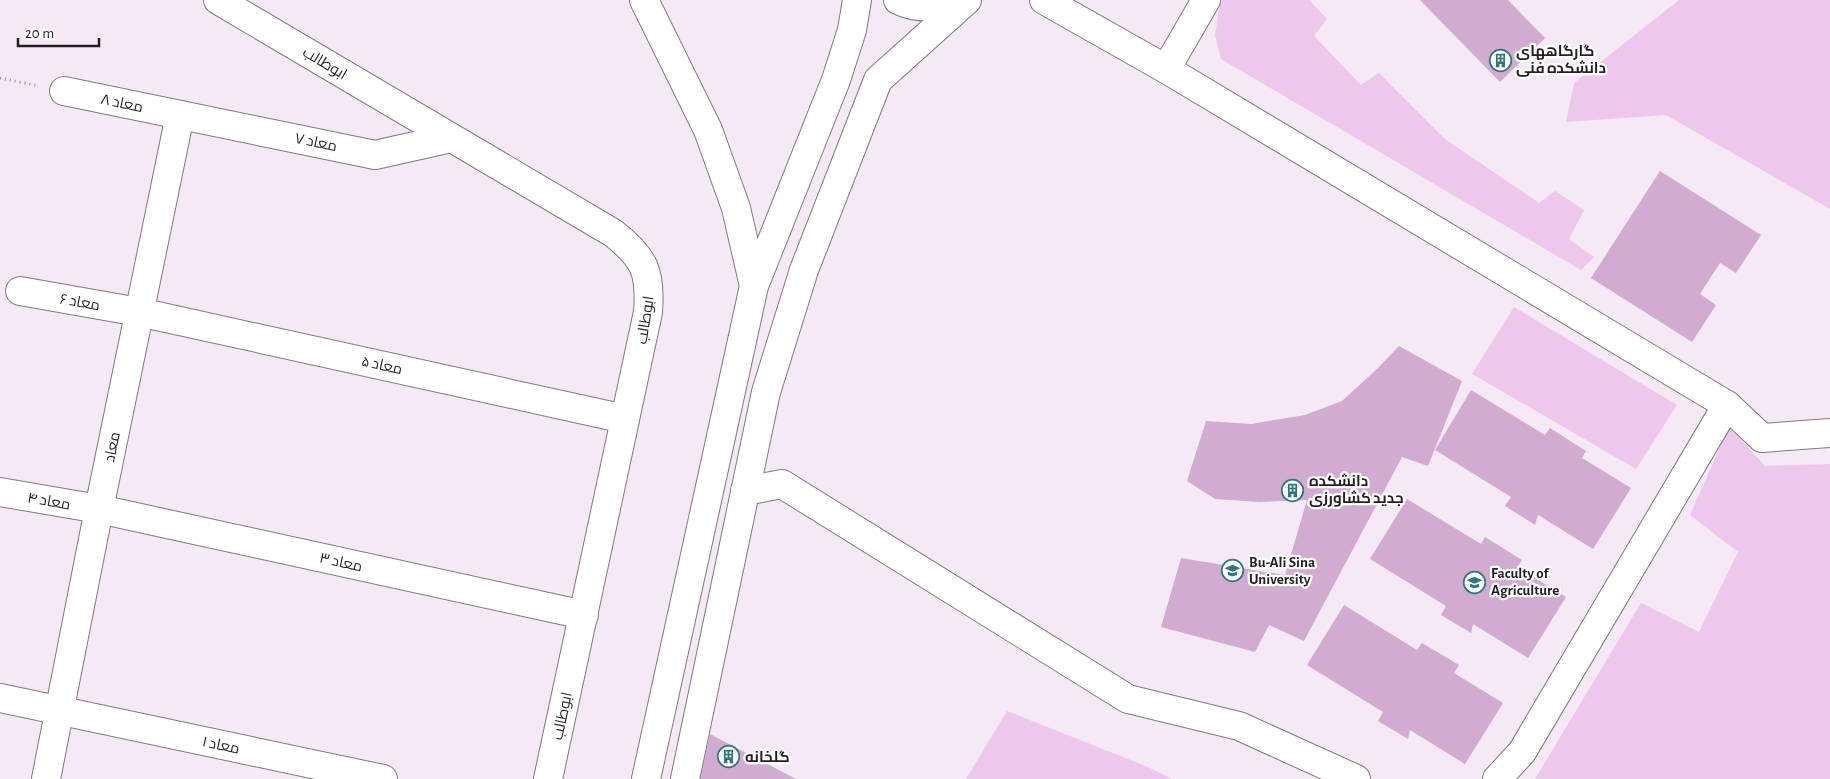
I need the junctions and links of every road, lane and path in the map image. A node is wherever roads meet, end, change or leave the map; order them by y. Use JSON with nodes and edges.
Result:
{"nodes":[{"id":1,"x":218,"y":0,"type":"edge"},
{"id":2,"x":644,"y":0,"type":"edge"},
{"id":3,"x":857,"y":0,"type":"edge"},
{"id":4,"x":898,"y":0,"type":"edge"},
{"id":5,"x":960,"y":0,"type":"edge"},
{"id":6,"x":967,"y":0,"type":"edge"},
{"id":7,"x":1044,"y":0,"type":"edge"},
{"id":8,"x":1206,"y":0,"type":"edge"},
{"id":9,"x":1166,"y":69,"type":"junction"},
{"id":10,"x":0,"y":78,"type":"edge"},
{"id":11,"x":64,"y":91,"type":"joint"},
{"id":12,"x":180,"y":115,"type":"junction"},
{"id":13,"x":451,"y":138,"type":"junction"},
{"id":14,"x":754,"y":286,"type":"junction"},
{"id":15,"x":20,"y":292,"type":"dead end"},
{"id":16,"x":139,"y":312,"type":"junction"},
{"id":17,"x":1727,"y":405,"type":"junction"},
{"id":18,"x":625,"y":419,"type":"junction"},
{"id":19,"x":1830,"y":433,"type":"edge"},
{"id":20,"x":745,"y":491,"type":"junction"},
{"id":21,"x":0,"y":492,"type":"edge"},
{"id":22,"x":99,"y":509,"type":"junction"},
{"id":23,"x":584,"y":615,"type":"junction"},
{"id":24,"x":0,"y":698,"type":"edge"},
{"id":25,"x":60,"y":711,"type":"junction"},
{"id":26,"x":46,"y":779,"type":"edge"},
{"id":27,"x":382,"y":779,"type":"edge"},
{"id":28,"x":548,"y":779,"type":"edge"},
{"id":29,"x":646,"y":779,"type":"edge"},
{"id":30,"x":685,"y":779,"type":"edge"},
{"id":31,"x":1356,"y":779,"type":"edge"},
{"id":32,"x":1497,"y":779,"type":"edge"}],
"edges":[{"from":1,"to":13,"type":"street","name":"ابوطالب"},
{"from":2,"to":14,"type":"street"},
{"from":3,"to":14,"type":"street"},
{"from":4,"to":5,"type":"street"},
{"from":6,"to":20,"type":"street"},
{"from":7,"to":9,"type":"street"},
{"from":8,"to":9,"type":"street"},
{"from":9,"to":17,"type":"street"},
{"from":10,"to":11,"type":"path"},
{"from":11,"to":12,"type":"street","name":"معاد ۸"},
{"from":12,"to":13,"type":"street","name":"معاد ۷"},
{"from":12,"to":16,"type":"street","name":"معاد"},
{"from":13,"to":18,"type":"street","name":"ابوطالب"},
{"from":14,"to":29,"type":"street"},
{"from":15,"to":16,"type":"street","name":"معاد ۶"},
{"from":16,"to":18,"type":"street","name":"معاد ۵"},
{"from":16,"to":22,"type":"street","name":"معاد"},
{"from":17,"to":19,"type":"street"},
{"from":17,"to":32,"type":"street"},
{"from":18,"to":23,"type":"street","name":"ابوطالب"},
{"from":20,"to":30,"type":"street"},
{"from":20,"to":31,"type":"street"},
{"from":21,"to":22,"type":"street","name":"معاد ۴"},
{"from":22,"to":23,"type":"street","name":"معاد ۳"},
{"from":22,"to":25,"type":"street","name":"معاد"},
{"from":23,"to":28,"type":"street","name":"ابوطالب"},
{"from":24,"to":25,"type":"street","name":"معاد ۱"},
{"from":25,"to":26,"type":"street","name":"معاد"},
{"from":25,"to":27,"type":"street","name":"معاد ۱"}]}
